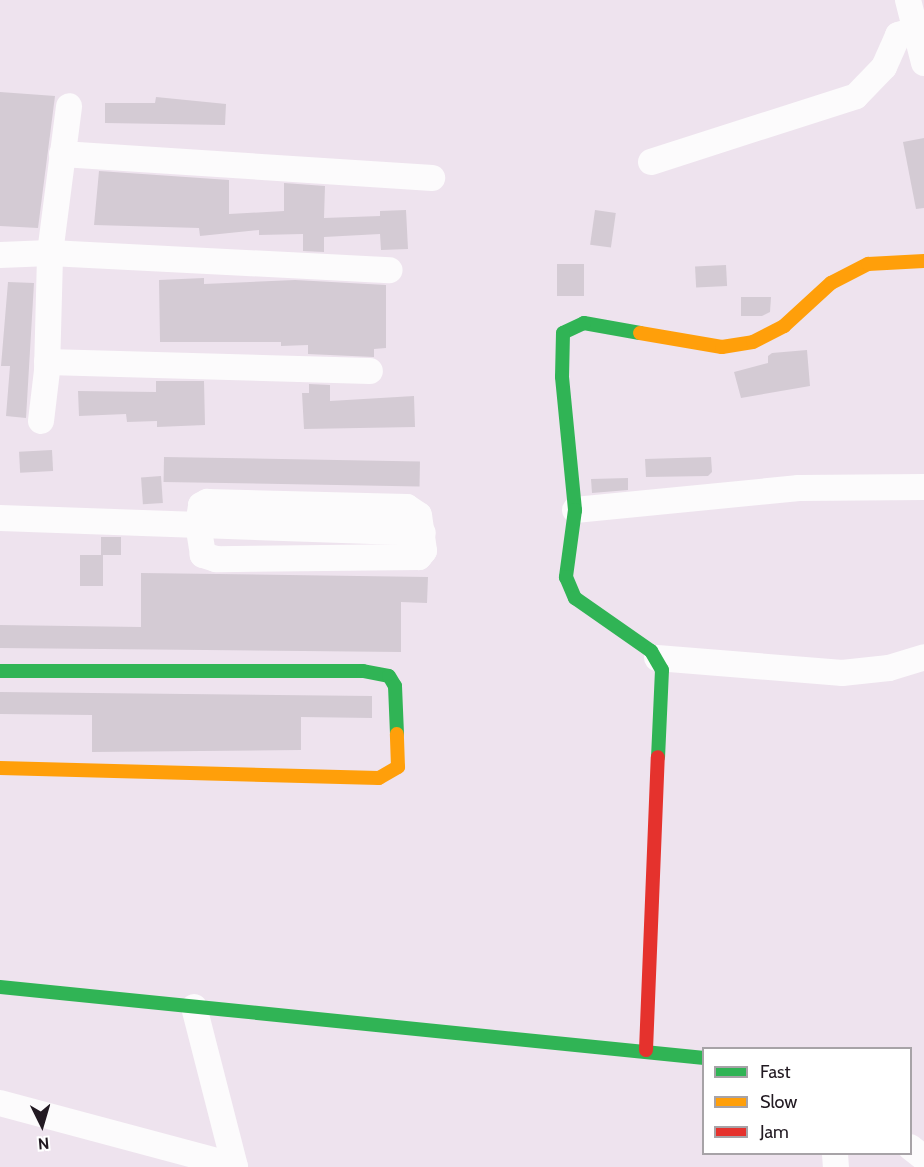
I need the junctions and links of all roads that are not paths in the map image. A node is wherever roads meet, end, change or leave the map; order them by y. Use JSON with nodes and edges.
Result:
{"nodes":[{"id":1,"x":908,"y":0,"type":"edge"},
{"id":2,"x":916,"y":30,"type":"junction"},
{"id":3,"x":924,"y":63,"type":"edge"},
{"id":4,"x":69,"y":106,"type":"dead end"},
{"id":5,"x":63,"y":154,"type":"junction"},
{"id":6,"x":651,"y":162,"type":"dead end"},
{"id":7,"x":432,"y":178,"type":"dead end"},
{"id":8,"x":50,"y":254,"type":"junction"},
{"id":9,"x":0,"y":255,"type":"edge"},
{"id":10,"x":924,"y":261,"type":"edge"},
{"id":11,"x":390,"y":270,"type":"dead end"},
{"id":12,"x":47,"y":362,"type":"junction"},
{"id":13,"x":370,"y":371,"type":"dead end"},
{"id":14,"x":41,"y":421,"type":"dead end"},
{"id":15,"x":924,"y":487,"type":"edge"},
{"id":16,"x":575,"y":510,"type":"junction"},
{"id":17,"x":0,"y":518,"type":"edge"},
{"id":18,"x":198,"y":525,"type":"junction"},
{"id":19,"x":924,"y":657,"type":"edge"},
{"id":20,"x":657,"y":658,"type":"junction"},
{"id":21,"x":0,"y":671,"type":"edge"},
{"id":22,"x":0,"y":768,"type":"edge"},
{"id":23,"x":0,"y":987,"type":"edge"},
{"id":24,"x":194,"y":1007,"type":"junction"},
{"id":25,"x":646,"y":1050,"type":"junction"},
{"id":26,"x":702,"y":1058,"type":"edge"},
{"id":27,"x":0,"y":1103,"type":"edge"},
{"id":28,"x":912,"y":1149,"type":"edge"},
{"id":29,"x":924,"y":1158,"type":"edge"},
{"id":30,"x":235,"y":1166,"type":"edge"}],
"edges":[{"from":1,"to":2,"type":"street"},
{"from":2,"to":3,"type":"street"},
{"from":2,"to":6,"type":"street"},
{"from":4,"to":5,"type":"street"},
{"from":5,"to":7,"type":"street"},
{"from":5,"to":8,"type":"street"},
{"from":8,"to":9,"type":"street"},
{"from":8,"to":11,"type":"street"},
{"from":8,"to":12,"type":"street"},
{"from":10,"to":16,"type":"street"},
{"from":12,"to":13,"type":"street"},
{"from":12,"to":14,"type":"street"},
{"from":15,"to":16,"type":"street"},
{"from":16,"to":20,"type":"street"},
{"from":17,"to":18,"type":"street"},
{"from":18,"to":18,"type":"street"},
{"from":19,"to":20,"type":"street"},
{"from":20,"to":25,"type":"street"},
{"from":21,"to":22,"type":"street"},
{"from":23,"to":24,"type":"street"},
{"from":24,"to":25,"type":"street"},
{"from":24,"to":30,"type":"street"},
{"from":25,"to":26,"type":"street"},
{"from":27,"to":30,"type":"street"},
{"from":28,"to":29,"type":"street"}]}
